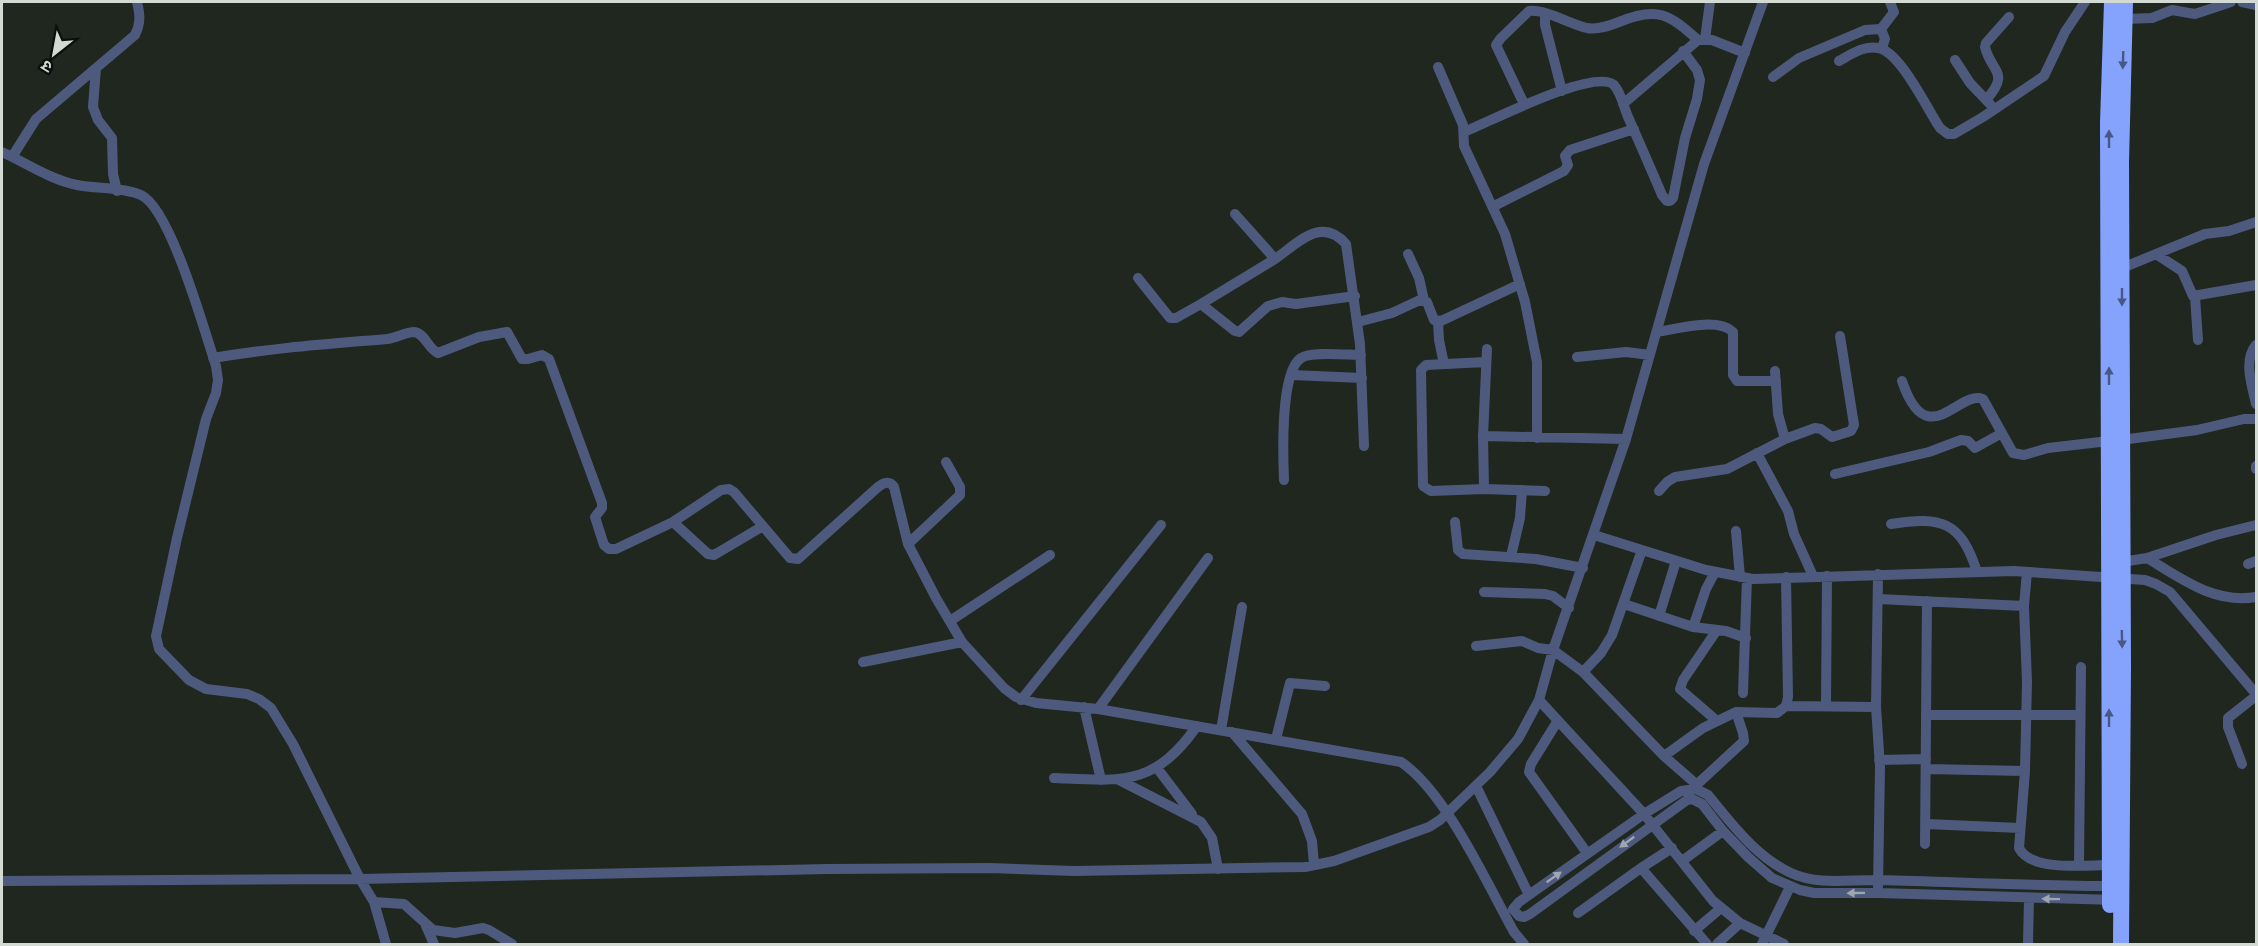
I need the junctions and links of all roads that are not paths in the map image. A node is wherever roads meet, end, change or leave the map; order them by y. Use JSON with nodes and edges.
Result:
{"nodes":[{"id":1,"x":137,"y":2,"type":"edge"},
{"id":2,"x":1710,"y":2,"type":"edge"},
{"id":3,"x":1763,"y":2,"type":"edge"},
{"id":4,"x":1890,"y":2,"type":"edge"},
{"id":5,"x":2085,"y":2,"type":"edge"},
{"id":6,"x":2112,"y":2,"type":"edge"},
{"id":7,"x":2125,"y":2,"type":"edge"},
{"id":8,"x":2231,"y":2,"type":"edge"},
{"id":9,"x":2242,"y":2,"type":"edge"},
{"id":10,"x":2256,"y":5,"type":"edge"},
{"id":11,"x":1545,"y":15,"type":"junction"},
{"id":12,"x":2009,"y":17,"type":"dead end"},
{"id":13,"x":2124,"y":19,"type":"junction"},
{"id":14,"x":1881,"y":28,"type":"junction"},
{"id":15,"x":1701,"y":40,"type":"junction"},
{"id":16,"x":1882,"y":48,"type":"junction"},
{"id":17,"x":1683,"y":51,"type":"junction"},
{"id":18,"x":1745,"y":53,"type":"junction"},
{"id":19,"x":1955,"y":60,"type":"dead end"},
{"id":20,"x":1839,"y":61,"type":"dead end"},
{"id":21,"x":1438,"y":67,"type":"dead end"},
{"id":22,"x":96,"y":68,"type":"junction"},
{"id":23,"x":1773,"y":77,"type":"dead end"},
{"id":24,"x":1562,"y":91,"type":"junction"},
{"id":25,"x":1986,"y":100,"type":"junction"},
{"id":26,"x":1524,"y":104,"type":"junction"},
{"id":27,"x":1623,"y":104,"type":"junction"},
{"id":28,"x":1994,"y":109,"type":"junction"},
{"id":29,"x":1634,"y":129,"type":"junction"},
{"id":30,"x":1464,"y":132,"type":"junction"},
{"id":31,"x":2,"y":152,"type":"edge"},
{"id":32,"x":12,"y":157,"type":"junction"},
{"id":33,"x":117,"y":191,"type":"junction"},
{"id":34,"x":1494,"y":206,"type":"junction"},
{"id":35,"x":1235,"y":214,"type":"dead end"},
{"id":36,"x":2256,"y":222,"type":"edge"},
{"id":37,"x":1408,"y":254,"type":"dead end"},
{"id":38,"x":2156,"y":254,"type":"junction"},
{"id":39,"x":1275,"y":259,"type":"junction"},
{"id":40,"x":2122,"y":268,"type":"junction"},
{"id":41,"x":1138,"y":278,"type":"dead end"},
{"id":42,"x":1520,"y":284,"type":"junction"},
{"id":43,"x":2256,"y":285,"type":"edge"},
{"id":44,"x":1355,"y":296,"type":"junction"},
{"id":45,"x":2195,"y":297,"type":"junction"},
{"id":46,"x":1424,"y":300,"type":"junction"},
{"id":47,"x":1201,"y":304,"type":"junction"},
{"id":48,"x":1438,"y":321,"type":"junction"},
{"id":49,"x":1358,"y":322,"type":"junction"},
{"id":50,"x":1657,"y":333,"type":"junction"},
{"id":51,"x":1840,"y":336,"type":"dead end"},
{"id":52,"x":2198,"y":340,"type":"dead end"},
{"id":53,"x":2256,"y":345,"type":"edge"},
{"id":54,"x":1487,"y":349,"type":"dead end"},
{"id":55,"x":1361,"y":355,"type":"junction"},
{"id":56,"x":1650,"y":355,"type":"junction"},
{"id":57,"x":1577,"y":357,"type":"dead end"},
{"id":58,"x":213,"y":358,"type":"junction"},
{"id":59,"x":1486,"y":362,"type":"junction"},
{"id":60,"x":1444,"y":364,"type":"junction"},
{"id":61,"x":1292,"y":375,"type":"junction"},
{"id":62,"x":1362,"y":378,"type":"junction"},
{"id":63,"x":1902,"y":381,"type":"dead end"},
{"id":64,"x":2256,"y":404,"type":"edge"},
{"id":65,"x":2256,"y":419,"type":"edge"},
{"id":66,"x":2002,"y":433,"type":"junction"},
{"id":67,"x":1483,"y":436,"type":"junction"},
{"id":68,"x":1537,"y":438,"type":"junction"},
{"id":69,"x":1626,"y":439,"type":"junction"},
{"id":70,"x":1785,"y":439,"type":"junction"},
{"id":71,"x":2115,"y":440,"type":"junction"},
{"id":72,"x":1364,"y":446,"type":"dead end"},
{"id":73,"x":1757,"y":453,"type":"junction"},
{"id":74,"x":946,"y":462,"type":"dead end"},
{"id":75,"x":1835,"y":474,"type":"dead end"},
{"id":76,"x":1284,"y":480,"type":"dead end"},
{"id":77,"x":1484,"y":489,"type":"junction"},
{"id":78,"x":1522,"y":490,"type":"junction"},
{"id":79,"x":1659,"y":491,"type":"dead end"},
{"id":80,"x":1545,"y":492,"type":"dead end"},
{"id":81,"x":673,"y":522,"type":"junction"},
{"id":82,"x":1455,"y":522,"type":"dead end"},
{"id":83,"x":1891,"y":524,"type":"dead end"},
{"id":84,"x":1161,"y":525,"type":"dead end"},
{"id":85,"x":2256,"y":525,"type":"edge"},
{"id":86,"x":763,"y":526,"type":"junction"},
{"id":87,"x":1736,"y":531,"type":"dead end"},
{"id":88,"x":1594,"y":535,"type":"junction"},
{"id":89,"x":908,"y":544,"type":"junction"},
{"id":90,"x":1642,"y":550,"type":"junction"},
{"id":91,"x":1050,"y":555,"type":"dead end"},
{"id":92,"x":1511,"y":556,"type":"junction"},
{"id":93,"x":1209,"y":558,"type":"dead end"},
{"id":94,"x":2147,"y":558,"type":"junction"},
{"id":95,"x":1676,"y":561,"type":"junction"},
{"id":96,"x":2122,"y":562,"type":"junction"},
{"id":97,"x":1583,"y":568,"type":"junction"},
{"id":98,"x":1715,"y":572,"type":"junction"},
{"id":99,"x":1977,"y":572,"type":"junction"},
{"id":100,"x":2027,"y":572,"type":"junction"},
{"id":101,"x":1878,"y":574,"type":"junction"},
{"id":102,"x":1813,"y":576,"type":"junction"},
{"id":103,"x":1827,"y":576,"type":"junction"},
{"id":104,"x":1786,"y":577,"type":"junction"},
{"id":105,"x":1744,"y":578,"type":"junction"},
{"id":106,"x":2115,"y":578,"type":"junction"},
{"id":107,"x":1484,"y":592,"type":"dead end"},
{"id":108,"x":2256,"y":597,"type":"edge"},
{"id":109,"x":1878,"y":599,"type":"junction"},
{"id":110,"x":1927,"y":601,"type":"junction"},
{"id":111,"x":1624,"y":604,"type":"junction"},
{"id":112,"x":2024,"y":606,"type":"junction"},
{"id":113,"x":1242,"y":607,"type":"dead end"},
{"id":114,"x":1569,"y":608,"type":"junction"},
{"id":115,"x":1659,"y":616,"type":"junction"},
{"id":116,"x":950,"y":621,"type":"junction"},
{"id":117,"x":1693,"y":627,"type":"junction"},
{"id":118,"x":1717,"y":630,"type":"junction"},
{"id":119,"x":1746,"y":638,"type":"junction"},
{"id":120,"x":962,"y":642,"type":"junction"},
{"id":121,"x":1476,"y":646,"type":"dead end"},
{"id":122,"x":1554,"y":650,"type":"junction"},
{"id":123,"x":862,"y":662,"type":"dead end"},
{"id":124,"x":2080,"y":667,"type":"dead end"},
{"id":125,"x":1583,"y":672,"type":"junction"},
{"id":126,"x":1325,"y":686,"type":"dead end"},
{"id":127,"x":1743,"y":693,"type":"dead end"},
{"id":128,"x":2256,"y":695,"type":"edge"},
{"id":129,"x":1021,"y":700,"type":"junction"},
{"id":130,"x":1539,"y":700,"type":"junction"},
{"id":131,"x":1786,"y":706,"type":"junction"},
{"id":132,"x":1826,"y":706,"type":"junction"},
{"id":133,"x":1084,"y":707,"type":"junction"},
{"id":134,"x":1876,"y":707,"type":"junction"},
{"id":135,"x":1098,"y":709,"type":"junction"},
{"id":136,"x":1736,"y":712,"type":"junction"},
{"id":137,"x":1926,"y":715,"type":"junction"},
{"id":138,"x":2080,"y":715,"type":"junction"},
{"id":139,"x":2025,"y":716,"type":"junction"},
{"id":140,"x":1717,"y":721,"type":"junction"},
{"id":141,"x":1557,"y":722,"type":"junction"},
{"id":142,"x":1197,"y":726,"type":"junction"},
{"id":143,"x":1226,"y":731,"type":"junction"},
{"id":144,"x":1276,"y":739,"type":"junction"},
{"id":145,"x":1664,"y":756,"type":"junction"},
{"id":146,"x":1879,"y":760,"type":"junction"},
{"id":147,"x":1926,"y":764,"type":"junction"},
{"id":148,"x":2242,"y":764,"type":"dead end"},
{"id":149,"x":1156,"y":768,"type":"junction"},
{"id":150,"x":2025,"y":771,"type":"junction"},
{"id":151,"x":1054,"y":778,"type":"dead end"},
{"id":152,"x":1101,"y":780,"type":"junction"},
{"id":153,"x":1119,"y":780,"type":"junction"},
{"id":154,"x":1476,"y":786,"type":"junction"},
{"id":155,"x":1694,"y":786,"type":"junction"},
{"id":156,"x":1687,"y":800,"type":"junction"},
{"id":157,"x":1448,"y":813,"type":"junction"},
{"id":158,"x":1644,"y":814,"type":"junction"},
{"id":159,"x":1194,"y":817,"type":"junction"},
{"id":160,"x":1652,"y":824,"type":"junction"},
{"id":161,"x":1926,"y":824,"type":"junction"},
{"id":162,"x":2020,"y":828,"type":"junction"},
{"id":163,"x":1723,"y":831,"type":"junction"},
{"id":164,"x":1925,"y":844,"type":"dead end"},
{"id":165,"x":1672,"y":848,"type":"junction"},
{"id":166,"x":1587,"y":854,"type":"junction"},
{"id":167,"x":1682,"y":861,"type":"junction"},
{"id":168,"x":1314,"y":865,"type":"junction"},
{"id":169,"x":2079,"y":865,"type":"junction"},
{"id":170,"x":2109,"y":866,"type":"junction"},
{"id":171,"x":1641,"y":868,"type":"junction"},
{"id":172,"x":1218,"y":869,"type":"junction"},
{"id":173,"x":360,"y":879,"type":"junction"},
{"id":174,"x":1878,"y":880,"type":"junction"},
{"id":175,"x":2,"y":881,"type":"edge"},
{"id":176,"x":1790,"y":887,"type":"junction"},
{"id":177,"x":1878,"y":893,"type":"junction"},
{"id":178,"x":2115,"y":893,"type":"junction"},
{"id":179,"x":1529,"y":895,"type":"junction"},
{"id":180,"x":2029,"y":898,"type":"junction"},
{"id":181,"x":374,"y":902,"type":"junction"},
{"id":182,"x":1721,"y":908,"type":"junction"},
{"id":183,"x":1578,"y":913,"type":"dead end"},
{"id":184,"x":1740,"y":923,"type":"junction"},
{"id":185,"x":426,"y":925,"type":"junction"},
{"id":186,"x":1694,"y":931,"type":"junction"},
{"id":187,"x":1764,"y":941,"type":"edge"},
{"id":188,"x":386,"y":945,"type":"edge"},
{"id":189,"x":434,"y":945,"type":"edge"},
{"id":190,"x":512,"y":945,"type":"edge"},
{"id":191,"x":1524,"y":945,"type":"edge"},
{"id":192,"x":1707,"y":945,"type":"edge"},
{"id":193,"x":1717,"y":945,"type":"edge"},
{"id":194,"x":1784,"y":945,"type":"edge"},
{"id":195,"x":2028,"y":945,"type":"edge"},
{"id":196,"x":2109,"y":945,"type":"edge"},
{"id":197,"x":2121,"y":945,"type":"edge"}],
"edges":[{"from":1,"to":22,"type":"street"},
{"from":2,"to":15,"type":"street"},
{"from":3,"to":18,"type":"street"},
{"from":4,"to":14,"type":"street"},
{"from":5,"to":28,"type":"street"},
{"from":71,"to":6,"type":"highway","one_way":true},
{"from":7,"to":13,"type":"highway"},
{"from":8,"to":13,"type":"street"},
{"from":9,"to":10,"type":"street"},
{"from":11,"to":15,"type":"street"},
{"from":11,"to":24,"type":"street"},
{"from":11,"to":26,"type":"street"},
{"from":12,"to":25,"type":"street"},
{"from":13,"to":40,"type":"highway","one_way":true},
{"from":14,"to":16,"type":"street"},
{"from":14,"to":23,"type":"street"},
{"from":15,"to":17,"type":"street"},
{"from":15,"to":18,"type":"street"},
{"from":16,"to":20,"type":"street"},
{"from":16,"to":28,"type":"street"},
{"from":17,"to":27,"type":"street"},
{"from":17,"to":29,"type":"street"},
{"from":18,"to":50,"type":"street"},
{"from":19,"to":25,"type":"street"},
{"from":21,"to":30,"type":"street"},
{"from":22,"to":32,"type":"street"},
{"from":22,"to":33,"type":"street"},
{"from":24,"to":26,"type":"street"},
{"from":24,"to":27,"type":"street"},
{"from":25,"to":28,"type":"street"},
{"from":26,"to":30,"type":"street"},
{"from":27,"to":29,"type":"street"},
{"from":29,"to":34,"type":"street"},
{"from":30,"to":34,"type":"street"},
{"from":31,"to":32,"type":"street"},
{"from":32,"to":33,"type":"street"},
{"from":33,"to":58,"type":"street"},
{"from":34,"to":42,"type":"street"},
{"from":35,"to":39,"type":"street"},
{"from":36,"to":38,"type":"street"},
{"from":37,"to":46,"type":"street"},
{"from":38,"to":40,"type":"street"},
{"from":38,"to":45,"type":"street"},
{"from":39,"to":44,"type":"street"},
{"from":39,"to":47,"type":"street"},
{"from":40,"to":71,"type":"highway","one_way":true},
{"from":41,"to":47,"type":"street"},
{"from":42,"to":48,"type":"street"},
{"from":42,"to":68,"type":"street"},
{"from":43,"to":45,"type":"street"},
{"from":44,"to":47,"type":"street"},
{"from":44,"to":49,"type":"street"},
{"from":45,"to":52,"type":"street"},
{"from":46,"to":48,"type":"street"},
{"from":46,"to":49,"type":"street"},
{"from":48,"to":60,"type":"street"},
{"from":49,"to":55,"type":"street"},
{"from":50,"to":56,"type":"street"},
{"from":50,"to":70,"type":"street"},
{"from":51,"to":70,"type":"street"},
{"from":53,"to":64,"type":"street"},
{"from":54,"to":59,"type":"street"},
{"from":55,"to":61,"type":"street"},
{"from":55,"to":62,"type":"street"},
{"from":56,"to":57,"type":"street"},
{"from":56,"to":69,"type":"street"},
{"from":58,"to":81,"type":"street"},
{"from":58,"to":173,"type":"street"},
{"from":59,"to":60,"type":"street"},
{"from":59,"to":67,"type":"street"},
{"from":60,"to":77,"type":"street"},
{"from":61,"to":62,"type":"street"},
{"from":61,"to":76,"type":"street"},
{"from":62,"to":72,"type":"street"},
{"from":63,"to":66,"type":"street"},
{"from":65,"to":71,"type":"street"},
{"from":66,"to":71,"type":"street"},
{"from":66,"to":75,"type":"street"},
{"from":67,"to":68,"type":"street"},
{"from":67,"to":77,"type":"street"},
{"from":68,"to":69,"type":"street"},
{"from":69,"to":88,"type":"street"},
{"from":70,"to":73,"type":"street"},
{"from":71,"to":96,"type":"highway"},
{"from":71,"to":106,"type":"highway"},
{"from":73,"to":79,"type":"street"},
{"from":73,"to":102,"type":"street"},
{"from":74,"to":89,"type":"street"},
{"from":77,"to":78,"type":"street"},
{"from":78,"to":80,"type":"street"},
{"from":78,"to":92,"type":"street"},
{"from":81,"to":86,"type":"street"},
{"from":81,"to":86,"type":"street"},
{"from":82,"to":92,"type":"street"},
{"from":83,"to":99,"type":"street"},
{"from":84,"to":129,"type":"street"},
{"from":85,"to":94,"type":"street"},
{"from":86,"to":89,"type":"street"},
{"from":87,"to":105,"type":"street"},
{"from":88,"to":90,"type":"street"},
{"from":88,"to":97,"type":"street"},
{"from":89,"to":116,"type":"street"},
{"from":90,"to":95,"type":"street"},
{"from":90,"to":111,"type":"street"},
{"from":91,"to":116,"type":"street"},
{"from":92,"to":97,"type":"street"},
{"from":93,"to":135,"type":"street"},
{"from":94,"to":96,"type":"street"},
{"from":94,"to":108,"type":"street"},
{"from":95,"to":98,"type":"street"},
{"from":95,"to":115,"type":"street"},
{"from":96,"to":106,"type":"highway"},
{"from":97,"to":114,"type":"street"},
{"from":98,"to":105,"type":"street"},
{"from":98,"to":117,"type":"street"},
{"from":99,"to":100,"type":"street"},
{"from":99,"to":101,"type":"street"},
{"from":100,"to":106,"type":"street"},
{"from":100,"to":112,"type":"street"},
{"from":101,"to":103,"type":"street"},
{"from":101,"to":109,"type":"street"},
{"from":102,"to":103,"type":"street"},
{"from":102,"to":104,"type":"street"},
{"from":103,"to":132,"type":"street"},
{"from":104,"to":105,"type":"street"},
{"from":104,"to":131,"type":"street"},
{"from":105,"to":119,"type":"street"},
{"from":106,"to":128,"type":"street"},
{"from":170,"to":106,"type":"highway","one_way":true},
{"from":106,"to":178,"type":"highway","one_way":true},
{"from":107,"to":114,"type":"street"},
{"from":109,"to":110,"type":"street"},
{"from":109,"to":134,"type":"street"},
{"from":110,"to":112,"type":"street"},
{"from":110,"to":137,"type":"street"},
{"from":111,"to":115,"type":"street"},
{"from":111,"to":125,"type":"street"},
{"from":112,"to":139,"type":"street"},
{"from":113,"to":143,"type":"street"},
{"from":114,"to":122,"type":"street"},
{"from":115,"to":117,"type":"street"},
{"from":116,"to":120,"type":"street"},
{"from":117,"to":118,"type":"street"},
{"from":118,"to":119,"type":"street"},
{"from":118,"to":140,"type":"street"},
{"from":119,"to":127,"type":"street"},
{"from":120,"to":123,"type":"street"},
{"from":120,"to":129,"type":"street"},
{"from":121,"to":122,"type":"street"},
{"from":122,"to":125,"type":"street"},
{"from":122,"to":130,"type":"street"},
{"from":124,"to":138,"type":"street"},
{"from":125,"to":145,"type":"street"},
{"from":126,"to":144,"type":"street"},
{"from":128,"to":148,"type":"street"},
{"from":129,"to":133,"type":"street"},
{"from":130,"to":141,"type":"street"},
{"from":130,"to":154,"type":"street"},
{"from":131,"to":132,"type":"street"},
{"from":131,"to":136,"type":"street"},
{"from":132,"to":134,"type":"street"},
{"from":133,"to":135,"type":"street"},
{"from":133,"to":152,"type":"street"},
{"from":134,"to":146,"type":"street"},
{"from":135,"to":142,"type":"street"},
{"from":136,"to":140,"type":"street"},
{"from":136,"to":155,"type":"street"},
{"from":137,"to":139,"type":"street"},
{"from":137,"to":147,"type":"street"},
{"from":138,"to":139,"type":"street"},
{"from":138,"to":169,"type":"street"},
{"from":139,"to":150,"type":"street"},
{"from":140,"to":145,"type":"street"},
{"from":141,"to":158,"type":"street"},
{"from":141,"to":166,"type":"street"},
{"from":142,"to":143,"type":"street"},
{"from":142,"to":149,"type":"street"},
{"from":143,"to":144,"type":"street"},
{"from":143,"to":168,"type":"street"},
{"from":144,"to":157,"type":"street"},
{"from":145,"to":155,"type":"street"},
{"from":146,"to":147,"type":"street"},
{"from":146,"to":174,"type":"street"},
{"from":147,"to":150,"type":"street"},
{"from":147,"to":161,"type":"street"},
{"from":149,"to":153,"type":"street"},
{"from":149,"to":159,"type":"street"},
{"from":150,"to":162,"type":"street"},
{"from":151,"to":152,"type":"street"},
{"from":152,"to":153,"type":"street"},
{"from":153,"to":159,"type":"street"},
{"from":154,"to":157,"type":"street"},
{"from":154,"to":179,"type":"street"},
{"from":155,"to":156,"type":"street"},
{"from":155,"to":158,"type":"street"},
{"from":155,"to":174,"type":"street"},
{"from":156,"to":160,"type":"street"},
{"from":156,"to":163,"type":"street"},
{"from":157,"to":168,"type":"street"},
{"from":157,"to":191,"type":"street"},
{"from":158,"to":160,"type":"street"},
{"from":158,"to":166,"type":"street"},
{"from":159,"to":172,"type":"street"},
{"from":160,"to":165,"type":"street"},
{"from":160,"to":179,"type":"street","one_way":true},
{"from":161,"to":162,"type":"street"},
{"from":161,"to":164,"type":"street"},
{"from":162,"to":169,"type":"street"},
{"from":163,"to":167,"type":"street"},
{"from":163,"to":176,"type":"street"},
{"from":165,"to":167,"type":"street"},
{"from":165,"to":171,"type":"street"},
{"from":179,"to":166,"type":"street","one_way":true},
{"from":167,"to":182,"type":"street"},
{"from":168,"to":172,"type":"street"},
{"from":169,"to":170,"type":"street"},
{"from":170,"to":178,"type":"highway"},
{"from":171,"to":183,"type":"street"},
{"from":171,"to":186,"type":"street"},
{"from":172,"to":173,"type":"street"},
{"from":173,"to":175,"type":"street"},
{"from":173,"to":181,"type":"street"},
{"from":174,"to":177,"type":"street"},
{"from":174,"to":178,"type":"street"},
{"from":177,"to":176,"type":"street","one_way":true},
{"from":176,"to":187,"type":"street"},
{"from":177,"to":180,"type":"street"},
{"from":178,"to":180,"type":"street","one_way":true},
{"from":178,"to":196,"type":"highway"},
{"from":178,"to":197,"type":"highway"},
{"from":180,"to":195,"type":"street"},
{"from":181,"to":185,"type":"street"},
{"from":181,"to":188,"type":"street"},
{"from":182,"to":184,"type":"street"},
{"from":182,"to":186,"type":"street"},
{"from":184,"to":187,"type":"street"},
{"from":184,"to":193,"type":"street"},
{"from":185,"to":189,"type":"street"},
{"from":185,"to":190,"type":"street"},
{"from":186,"to":192,"type":"street"},
{"from":187,"to":194,"type":"street"}]}
